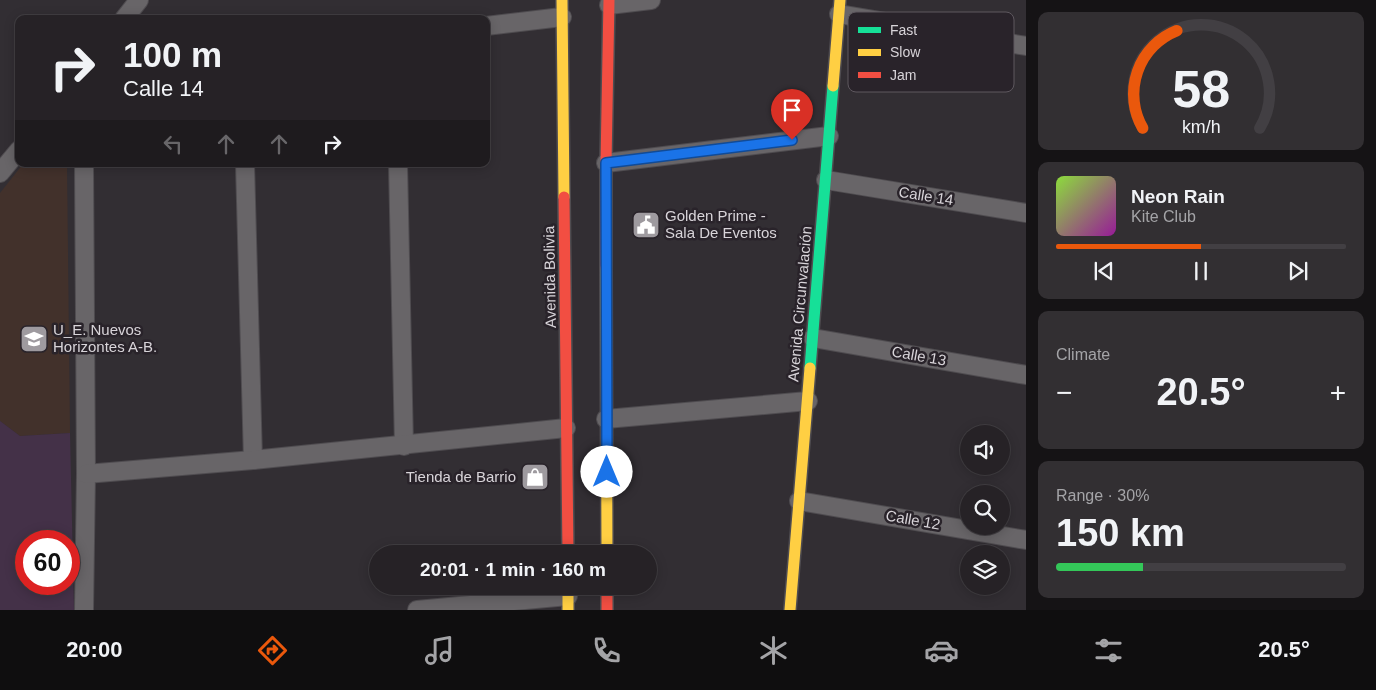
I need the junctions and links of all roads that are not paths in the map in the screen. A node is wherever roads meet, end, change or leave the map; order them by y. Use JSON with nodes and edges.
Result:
{"nodes":[{"id":1,"x":139,"y":0,"type":"edge"},
{"id":2,"x":651,"y":0,"type":"edge"},
{"id":3,"x":609,"y":2,"type":"edge"},
{"id":4,"x":840,"y":7,"type":"edge"},
{"id":5,"x":562,"y":9,"type":"edge"},
{"id":6,"x":864,"y":12,"type":"edge"},
{"id":7,"x":127,"y":15,"type":"edge"},
{"id":8,"x":490,"y":25,"type":"edge"},
{"id":9,"x":829,"y":136,"type":"junction"},
{"id":10,"x":15,"y":155,"type":"edge"},
{"id":11,"x":606,"y":163,"type":"junction"},
{"id":12,"x":84,"y":167,"type":"edge"},
{"id":13,"x":245,"y":167,"type":"edge"},
{"id":14,"x":398,"y":167,"type":"edge"},
{"id":15,"x":0,"y":173,"type":"edge"},
{"id":16,"x":826,"y":180,"type":"junction"},
{"id":17,"x":1026,"y":213,"type":"edge"},
{"id":18,"x":813,"y":338,"type":"junction"},
{"id":19,"x":1026,"y":374,"type":"edge"},
{"id":20,"x":808,"y":400,"type":"junction"},
{"id":21,"x":606,"y":419,"type":"junction"},
{"id":22,"x":566,"y":428,"type":"junction"},
{"id":23,"x":404,"y":446,"type":"junction"},
{"id":24,"x":253,"y":460,"type":"junction"},
{"id":25,"x":86,"y":474,"type":"junction"},
{"id":26,"x":799,"y":501,"type":"junction"},
{"id":27,"x":1026,"y":540,"type":"edge"},
{"id":28,"x":568,"y":545,"type":"edge"},
{"id":29,"x":607,"y":545,"type":"edge"},
{"id":30,"x":607,"y":595,"type":"edge"},
{"id":31,"x":568,"y":598,"type":"edge"},
{"id":32,"x":84,"y":610,"type":"edge"},
{"id":33,"x":417,"y":610,"type":"edge"},
{"id":34,"x":608,"y":610,"type":"edge"},
{"id":35,"x":790,"y":610,"type":"edge"}],
"edges":[{"from":1,"to":7,"type":"street"},
{"from":2,"to":3,"type":"street"},
{"from":3,"to":11,"type":"main road"},
{"from":4,"to":6,"type":"street"},
{"from":4,"to":9,"type":"main road","name":"Avenida Circunvalación"},
{"from":5,"to":8,"type":"street"},
{"from":5,"to":22,"type":"main road","name":"Avenida Bolivia"},
{"from":9,"to":11,"type":"street"},
{"from":9,"to":16,"type":"main road","name":"Avenida Circunvalación"},
{"from":10,"to":15,"type":"street"},
{"from":11,"to":21,"type":"main road"},
{"from":12,"to":25,"type":"street"},
{"from":13,"to":24,"type":"street"},
{"from":14,"to":23,"type":"street"},
{"from":16,"to":17,"type":"street","name":"Calle 14"},
{"from":16,"to":18,"type":"main road","name":"Avenida Circunvalación"},
{"from":18,"to":19,"type":"street","name":"Calle 13"},
{"from":18,"to":20,"type":"main road","name":"Avenida Circunvalación"},
{"from":20,"to":21,"type":"street"},
{"from":20,"to":26,"type":"main road","name":"Avenida Circunvalación"},
{"from":21,"to":29,"type":"main road"},
{"from":22,"to":23,"type":"street"},
{"from":22,"to":28,"type":"main road","name":"Avenida Bolivia"},
{"from":23,"to":24,"type":"street"},
{"from":24,"to":25,"type":"street"},
{"from":25,"to":32,"type":"street"},
{"from":26,"to":27,"type":"street","name":"Calle 12"},
{"from":26,"to":35,"type":"main road","name":"Avenida Circunvalación"},
{"from":30,"to":34,"type":"main road"},
{"from":31,"to":33,"type":"street"}]}
